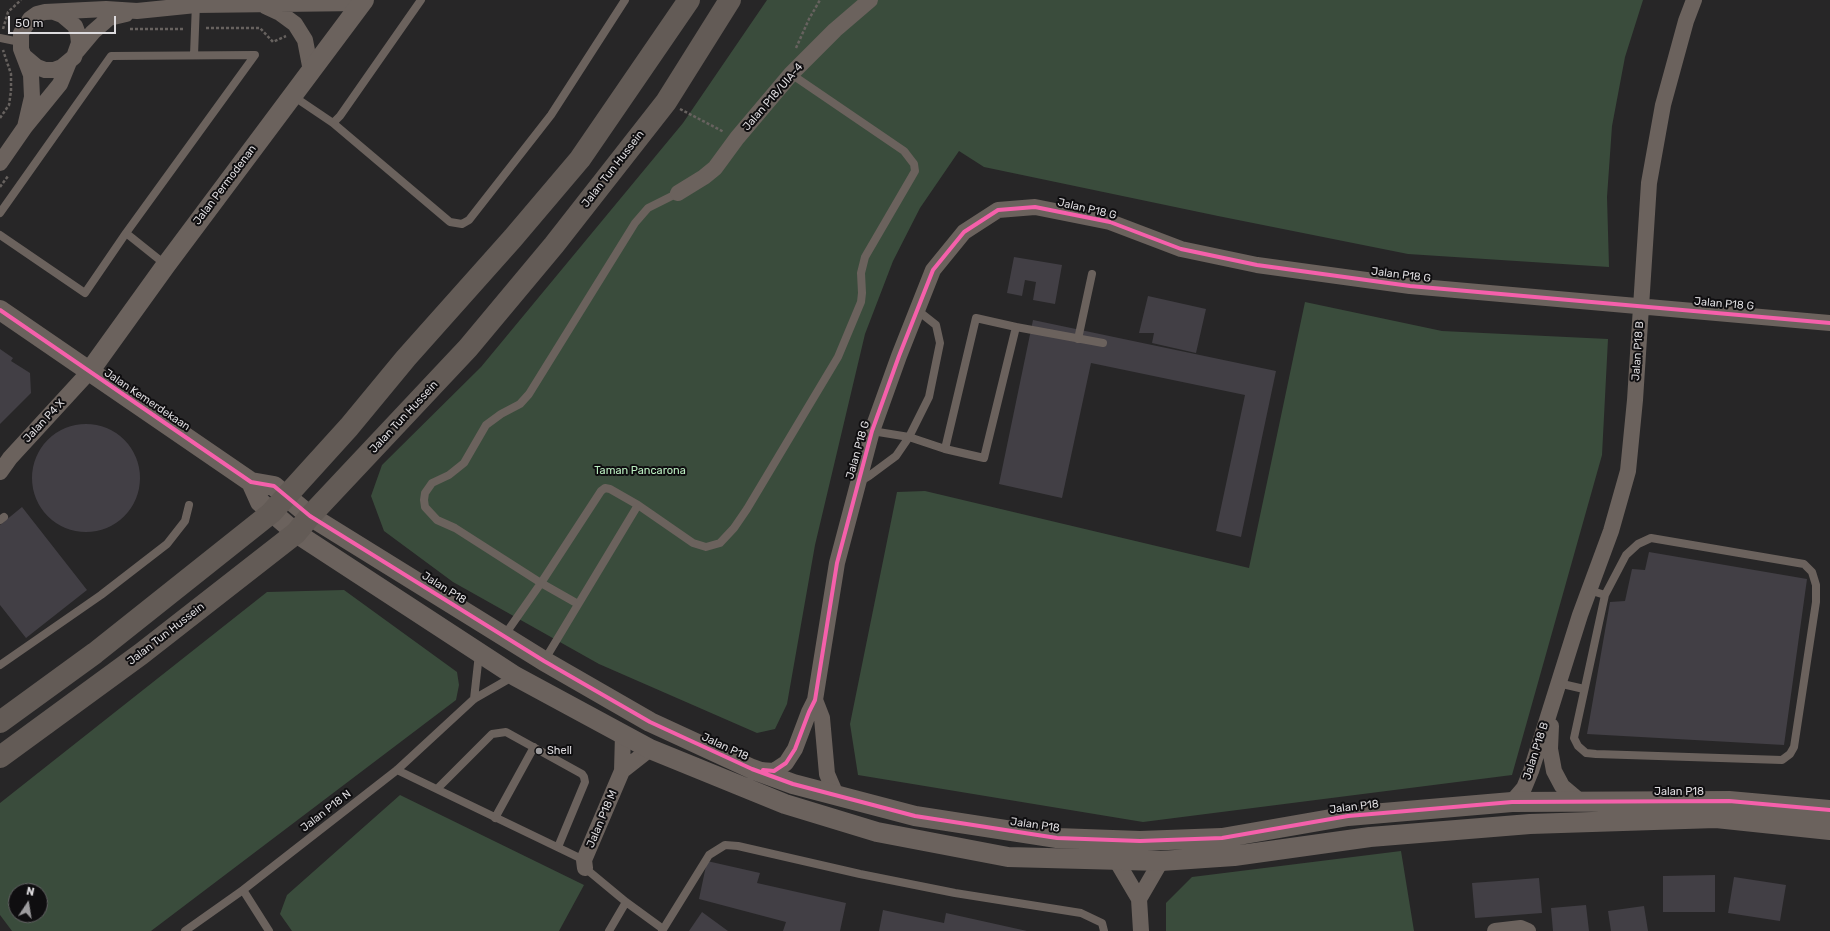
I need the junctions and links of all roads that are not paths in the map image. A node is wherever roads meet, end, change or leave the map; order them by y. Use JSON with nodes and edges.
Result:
{"nodes":[{"id":1,"x":421,"y":0,"type":"edge"},
{"id":2,"x":625,"y":0,"type":"edge"},
{"id":3,"x":689,"y":0,"type":"edge"},
{"id":4,"x":730,"y":0,"type":"edge"},
{"id":5,"x":870,"y":0,"type":"edge"},
{"id":6,"x":1694,"y":0,"type":"edge"},
{"id":7,"x":363,"y":2,"type":"edge"},
{"id":8,"x":196,"y":3,"type":"edge"},
{"id":9,"x":263,"y":5,"type":"junction"},
{"id":10,"x":137,"y":11,"type":"junction"},
{"id":11,"x":54,"y":12,"type":"junction"},
{"id":12,"x":0,"y":38,"type":"edge"},
{"id":13,"x":22,"y":49,"type":"junction"},
{"id":14,"x":194,"y":55,"type":"junction"},
{"id":15,"x":73,"y":57,"type":"junction"},
{"id":16,"x":311,"y":71,"type":"junction"},
{"id":17,"x":791,"y":74,"type":"junction"},
{"id":18,"x":293,"y":95,"type":"junction"},
{"id":19,"x":333,"y":123,"type":"junction"},
{"id":20,"x":25,"y":127,"type":"junction"},
{"id":21,"x":0,"y":163,"type":"edge"},
{"id":22,"x":678,"y":193,"type":"joint"},
{"id":23,"x":0,"y":212,"type":"edge"},
{"id":24,"x":126,"y":233,"type":"junction"},
{"id":25,"x":0,"y":235,"type":"edge"},
{"id":26,"x":166,"y":265,"type":"junction"},
{"id":27,"x":1092,"y":274,"type":"dead end"},
{"id":28,"x":1641,"y":306,"type":"junction"},
{"id":29,"x":0,"y":310,"type":"edge"},
{"id":30,"x":917,"y":310,"type":"junction"},
{"id":31,"x":1830,"y":323,"type":"edge"},
{"id":32,"x":1016,"y":327,"type":"junction"},
{"id":33,"x":1078,"y":339,"type":"junction"},
{"id":34,"x":1103,"y":343,"type":"dead end"},
{"id":35,"x":89,"y":372,"type":"junction"},
{"id":36,"x":872,"y":431,"type":"junction"},
{"id":37,"x":909,"y":437,"type":"junction"},
{"id":38,"x":945,"y":449,"type":"junction"},
{"id":39,"x":0,"y":472,"type":"edge"},
{"id":40,"x":251,"y":482,"type":"junction"},
{"id":41,"x":858,"y":482,"type":"junction"},
{"id":42,"x":287,"y":497,"type":"junction"},
{"id":43,"x":638,"y":505,"type":"junction"},
{"id":44,"x":189,"y":506,"type":"dead end"},
{"id":45,"x":271,"y":513,"type":"junction"},
{"id":46,"x":310,"y":516,"type":"junction"},
{"id":47,"x":296,"y":533,"type":"junction"},
{"id":48,"x":541,"y":583,"type":"junction"},
{"id":49,"x":1589,"y":590,"type":"junction"},
{"id":50,"x":1605,"y":595,"type":"junction"},
{"id":51,"x":578,"y":604,"type":"junction"},
{"id":52,"x":504,"y":636,"type":"junction"},
{"id":53,"x":479,"y":653,"type":"junction"},
{"id":54,"x":544,"y":661,"type":"junction"},
{"id":55,"x":0,"y":665,"type":"edge"},
{"id":56,"x":515,"y":676,"type":"junction"},
{"id":57,"x":1556,"y":689,"type":"junction"},
{"id":58,"x":1584,"y":689,"type":"junction"},
{"id":59,"x":474,"y":699,"type":"junction"},
{"id":60,"x":815,"y":700,"type":"junction"},
{"id":61,"x":0,"y":722,"type":"edge"},
{"id":62,"x":623,"y":734,"type":"junction"},
{"id":63,"x":534,"y":747,"type":"junction"},
{"id":64,"x":650,"y":749,"type":"junction"},
{"id":65,"x":0,"y":757,"type":"edge"},
{"id":66,"x":752,"y":769,"type":"junction"},
{"id":67,"x":397,"y":770,"type":"junction"},
{"id":68,"x":622,"y":771,"type":"junction"},
{"id":69,"x":437,"y":789,"type":"junction"},
{"id":70,"x":836,"y":795,"type":"junction"},
{"id":71,"x":1512,"y":802,"type":"junction"},
{"id":72,"x":1581,"y":802,"type":"junction"},
{"id":73,"x":1830,"y":810,"type":"edge"},
{"id":74,"x":495,"y":818,"type":"junction"},
{"id":75,"x":1830,"y":830,"type":"edge"},
{"id":76,"x":558,"y":847,"type":"junction"},
{"id":77,"x":1116,"y":860,"type":"junction"},
{"id":78,"x":1161,"y":862,"type":"junction"},
{"id":79,"x":585,"y":864,"type":"junction"},
{"id":80,"x":243,"y":890,"type":"junction"},
{"id":81,"x":1139,"y":899,"type":"junction"},
{"id":82,"x":626,"y":902,"type":"junction"},
{"id":83,"x":663,"y":930,"type":"edge"},
{"id":84,"x":185,"y":931,"type":"edge"},
{"id":85,"x":270,"y":931,"type":"edge"},
{"id":86,"x":609,"y":931,"type":"edge"},
{"id":87,"x":1104,"y":931,"type":"edge"},
{"id":88,"x":1141,"y":931,"type":"edge"},
{"id":89,"x":1494,"y":931,"type":"edge"},
{"id":90,"x":1528,"y":931,"type":"edge"}],
"edges":[{"from":1,"to":19,"type":"lane"},
{"from":2,"to":19,"type":"lane"},
{"from":3,"to":42,"type":"main road"},
{"from":4,"to":46,"type":"main road","name":"Jalan Tun Hussein"},
{"from":5,"to":17,"type":"street","name":"Jalan P18/UIA-4"},
{"from":6,"to":28,"type":"street","name":"Jalan P18 B"},
{"from":7,"to":9,"type":"street"},
{"from":7,"to":16,"type":"street","name":"Jalan Permodenan"},
{"from":8,"to":9,"type":"street"},
{"from":8,"to":10,"type":"street"},
{"from":8,"to":14,"type":"lane"},
{"from":9,"to":16,"type":"street"},
{"from":10,"to":11,"type":"street"},
{"from":10,"to":15,"type":"street"},
{"from":11,"to":13,"type":"street"},
{"from":11,"to":15,"type":"street"},
{"from":12,"to":13,"type":"lane"},
{"from":13,"to":15,"type":"street"},
{"from":13,"to":20,"type":"street"},
{"from":14,"to":23,"type":"lane"},
{"from":14,"to":24,"type":"lane"},
{"from":15,"to":20,"type":"street"},
{"from":16,"to":18,"type":"street","name":"Jalan Permodenan"},
{"from":17,"to":22,"type":"street","name":"Jalan P18/UIA-4"},
{"from":17,"to":43,"type":"lane"},
{"from":18,"to":19,"type":"lane"},
{"from":18,"to":26,"type":"street","name":"Jalan Permodenan"},
{"from":20,"to":21,"type":"street"},
{"from":22,"to":48,"type":"lane"},
{"from":24,"to":25,"type":"lane"},
{"from":24,"to":26,"type":"lane"},
{"from":26,"to":35,"type":"street","name":"Jalan Permodenan"},
{"from":27,"to":33,"type":"lane"},
{"from":28,"to":30,"type":"street","name":"Jalan P18 G"},
{"from":28,"to":31,"type":"street","name":"Jalan P18 G"},
{"from":28,"to":49,"type":"street","name":"Jalan P18 B"},
{"from":29,"to":35,"type":"street","name":"Jalan Kemerdekaan"},
{"from":30,"to":36,"type":"street","name":"Jalan P18 G"},
{"from":30,"to":37,"type":"lane"},
{"from":32,"to":33,"type":"lane"},
{"from":32,"to":38,"type":"lane"},
{"from":32,"to":38,"type":"lane"},
{"from":33,"to":34,"type":"lane"},
{"from":35,"to":39,"type":"street","name":"Jalan P4 X"},
{"from":35,"to":40,"type":"street","name":"Jalan Kemerdekaan"},
{"from":36,"to":37,"type":"lane"},
{"from":36,"to":41,"type":"street","name":"Jalan P18 G"},
{"from":37,"to":38,"type":"lane"},
{"from":37,"to":41,"type":"lane"},
{"from":40,"to":42,"type":"street","name":"Jalan Kemerdekaan"},
{"from":40,"to":45,"type":"street"},
{"from":41,"to":60,"type":"street","name":"Jalan P18 G"},
{"from":42,"to":45,"type":"main road"},
{"from":42,"to":46,"type":"street","name":"Jalan P18"},
{"from":43,"to":48,"type":"lane"},
{"from":43,"to":51,"type":"lane"},
{"from":44,"to":55,"type":"lane"},
{"from":45,"to":47,"type":"street"},
{"from":45,"to":61,"type":"main road"},
{"from":46,"to":47,"type":"main road","name":"Jalan Tun Hussein"},
{"from":46,"to":52,"type":"street","name":"Jalan P18"},
{"from":47,"to":53,"type":"street"},
{"from":47,"to":65,"type":"main road","name":"Jalan Tun Hussein"},
{"from":48,"to":51,"type":"lane"},
{"from":48,"to":52,"type":"lane"},
{"from":49,"to":50,"type":"lane"},
{"from":49,"to":57,"type":"street","name":"Jalan P18 B"},
{"from":50,"to":58,"type":"lane"},
{"from":50,"to":58,"type":"lane"},
{"from":51,"to":54,"type":"lane"},
{"from":52,"to":54,"type":"street","name":"Jalan P18"},
{"from":53,"to":56,"type":"street"},
{"from":53,"to":59,"type":"lane"},
{"from":54,"to":66,"type":"street","name":"Jalan P18"},
{"from":56,"to":59,"type":"lane","name":"Jalan P18 N"},
{"from":56,"to":62,"type":"street"},
{"from":57,"to":58,"type":"lane"},
{"from":57,"to":71,"type":"street","name":"Jalan P18 B"},
{"from":57,"to":72,"type":"street","name":"Jalan P18 B"},
{"from":59,"to":67,"type":"lane","name":"Jalan P18 N"},
{"from":60,"to":66,"type":"street","name":"Jalan P18 G"},
{"from":60,"to":70,"type":"street","name":"Jalan P18 G"},
{"from":62,"to":64,"type":"street"},
{"from":62,"to":68,"type":"street","name":"Jalan P18 M"},
{"from":63,"to":69,"type":"lane"},
{"from":63,"to":74,"type":"lane"},
{"from":63,"to":76,"type":"lane"},
{"from":64,"to":68,"type":"street","name":"Jalan P18 M"},
{"from":64,"to":77,"type":"street"},
{"from":66,"to":70,"type":"street","name":"Jalan P18"},
{"from":67,"to":69,"type":"lane"},
{"from":67,"to":80,"type":"lane","name":"Jalan P18 N"},
{"from":68,"to":79,"type":"street","name":"Jalan P18 M"},
{"from":69,"to":74,"type":"lane"},
{"from":70,"to":71,"type":"street","name":"Jalan P18"},
{"from":71,"to":72,"type":"street","name":"Jalan P18"},
{"from":72,"to":73,"type":"street","name":"Jalan P18"},
{"from":74,"to":76,"type":"lane"},
{"from":75,"to":78,"type":"street"},
{"from":76,"to":79,"type":"lane"},
{"from":77,"to":78,"type":"street"},
{"from":77,"to":81,"type":"street"},
{"from":78,"to":81,"type":"street"},
{"from":79,"to":82,"type":"lane"},
{"from":80,"to":84,"type":"lane","name":"Jalan P18 N"},
{"from":80,"to":85,"type":"lane"},
{"from":81,"to":88,"type":"street"},
{"from":82,"to":83,"type":"lane"},
{"from":82,"to":86,"type":"lane"},
{"from":83,"to":87,"type":"lane"},
{"from":89,"to":90,"type":"street"}]}
